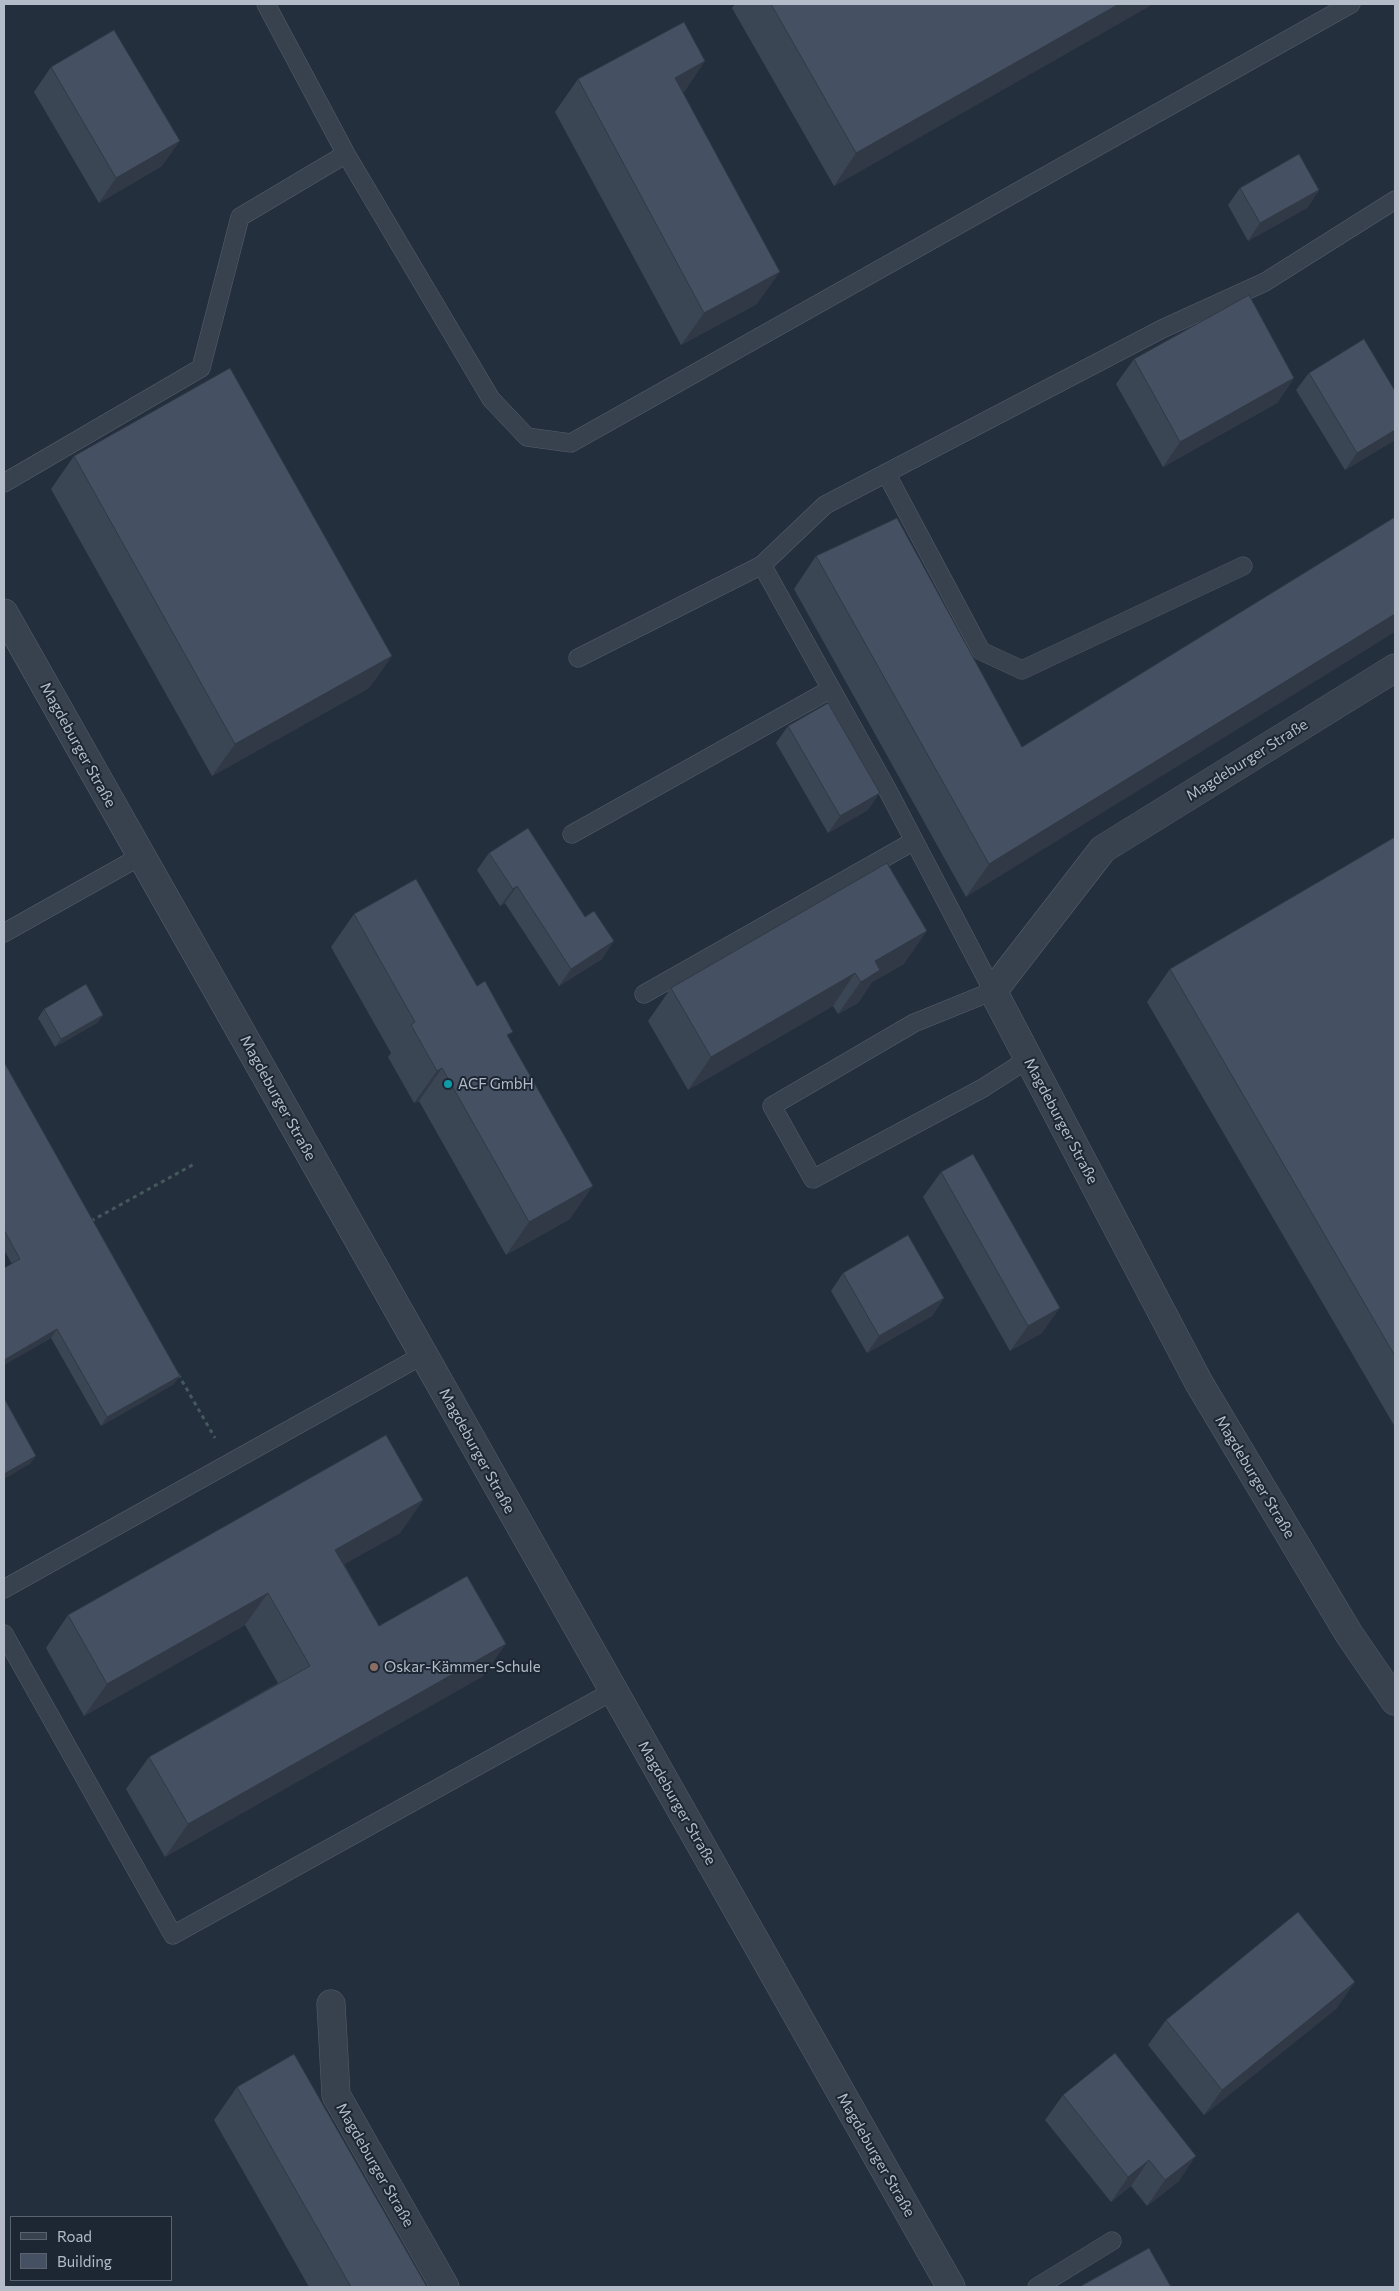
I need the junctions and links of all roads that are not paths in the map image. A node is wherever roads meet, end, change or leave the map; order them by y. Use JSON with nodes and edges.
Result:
{"nodes":[{"id":1,"x":266,"y":4,"type":"edge"},
{"id":2,"x":1351,"y":4,"type":"edge"},
{"id":3,"x":346,"y":154,"type":"junction"},
{"id":4,"x":1395,"y":200,"type":"edge"},
{"id":5,"x":886,"y":473,"type":"junction"},
{"id":6,"x":4,"y":483,"type":"edge"},
{"id":7,"x":762,"y":565,"type":"junction"},
{"id":8,"x":1242,"y":566,"type":"dead end"},
{"id":9,"x":4,"y":613,"type":"edge"},
{"id":10,"x":578,"y":658,"type":"dead end"},
{"id":11,"x":1395,"y":668,"type":"edge"},
{"id":12,"x":831,"y":689,"type":"junction"},
{"id":13,"x":572,"y":834,"type":"dead end"},
{"id":14,"x":914,"y":841,"type":"junction"},
{"id":15,"x":141,"y":856,"type":"junction"},
{"id":16,"x":4,"y":933,"type":"edge"},
{"id":17,"x":993,"y":991,"type":"junction"},
{"id":18,"x":644,"y":994,"type":"dead end"},
{"id":19,"x":1028,"y":1058,"type":"junction"},
{"id":20,"x":423,"y":1355,"type":"junction"},
{"id":21,"x":4,"y":1589,"type":"edge"},
{"id":22,"x":4,"y":1634,"type":"edge"},
{"id":23,"x":613,"y":1691,"type":"junction"},
{"id":24,"x":1395,"y":1701,"type":"edge"},
{"id":25,"x":331,"y":2004,"type":"dead end"},
{"id":26,"x":1112,"y":2241,"type":"dead end"},
{"id":27,"x":445,"y":2287,"type":"edge"},
{"id":28,"x":951,"y":2287,"type":"edge"},
{"id":29,"x":1037,"y":2287,"type":"edge"}],
"edges":[{"from":1,"to":3,"type":"lane"},
{"from":2,"to":3,"type":"lane"},
{"from":3,"to":6,"type":"lane"},
{"from":4,"to":5,"type":"lane"},
{"from":5,"to":7,"type":"lane"},
{"from":5,"to":8,"type":"lane"},
{"from":7,"to":10,"type":"lane"},
{"from":7,"to":12,"type":"lane"},
{"from":9,"to":15,"type":"street","name":"Magdeburger Straße"},
{"from":11,"to":17,"type":"street","name":"Magdeburger Straße"},
{"from":12,"to":13,"type":"lane"},
{"from":12,"to":14,"type":"lane"},
{"from":14,"to":17,"type":"lane"},
{"from":14,"to":18,"type":"lane"},
{"from":15,"to":16,"type":"lane"},
{"from":15,"to":20,"type":"street","name":"Magdeburger Straße"},
{"from":17,"to":19,"type":"street","name":"Magdeburger Straße"},
{"from":17,"to":19,"type":"lane"},
{"from":19,"to":24,"type":"street","name":"Magdeburger Straße"},
{"from":20,"to":21,"type":"lane"},
{"from":20,"to":23,"type":"street","name":"Magdeburger Straße"},
{"from":22,"to":23,"type":"lane"},
{"from":23,"to":28,"type":"street","name":"Magdeburger Straße"},
{"from":25,"to":27,"type":"street","name":"Magdeburger Straße"},
{"from":26,"to":29,"type":"lane"}]}
